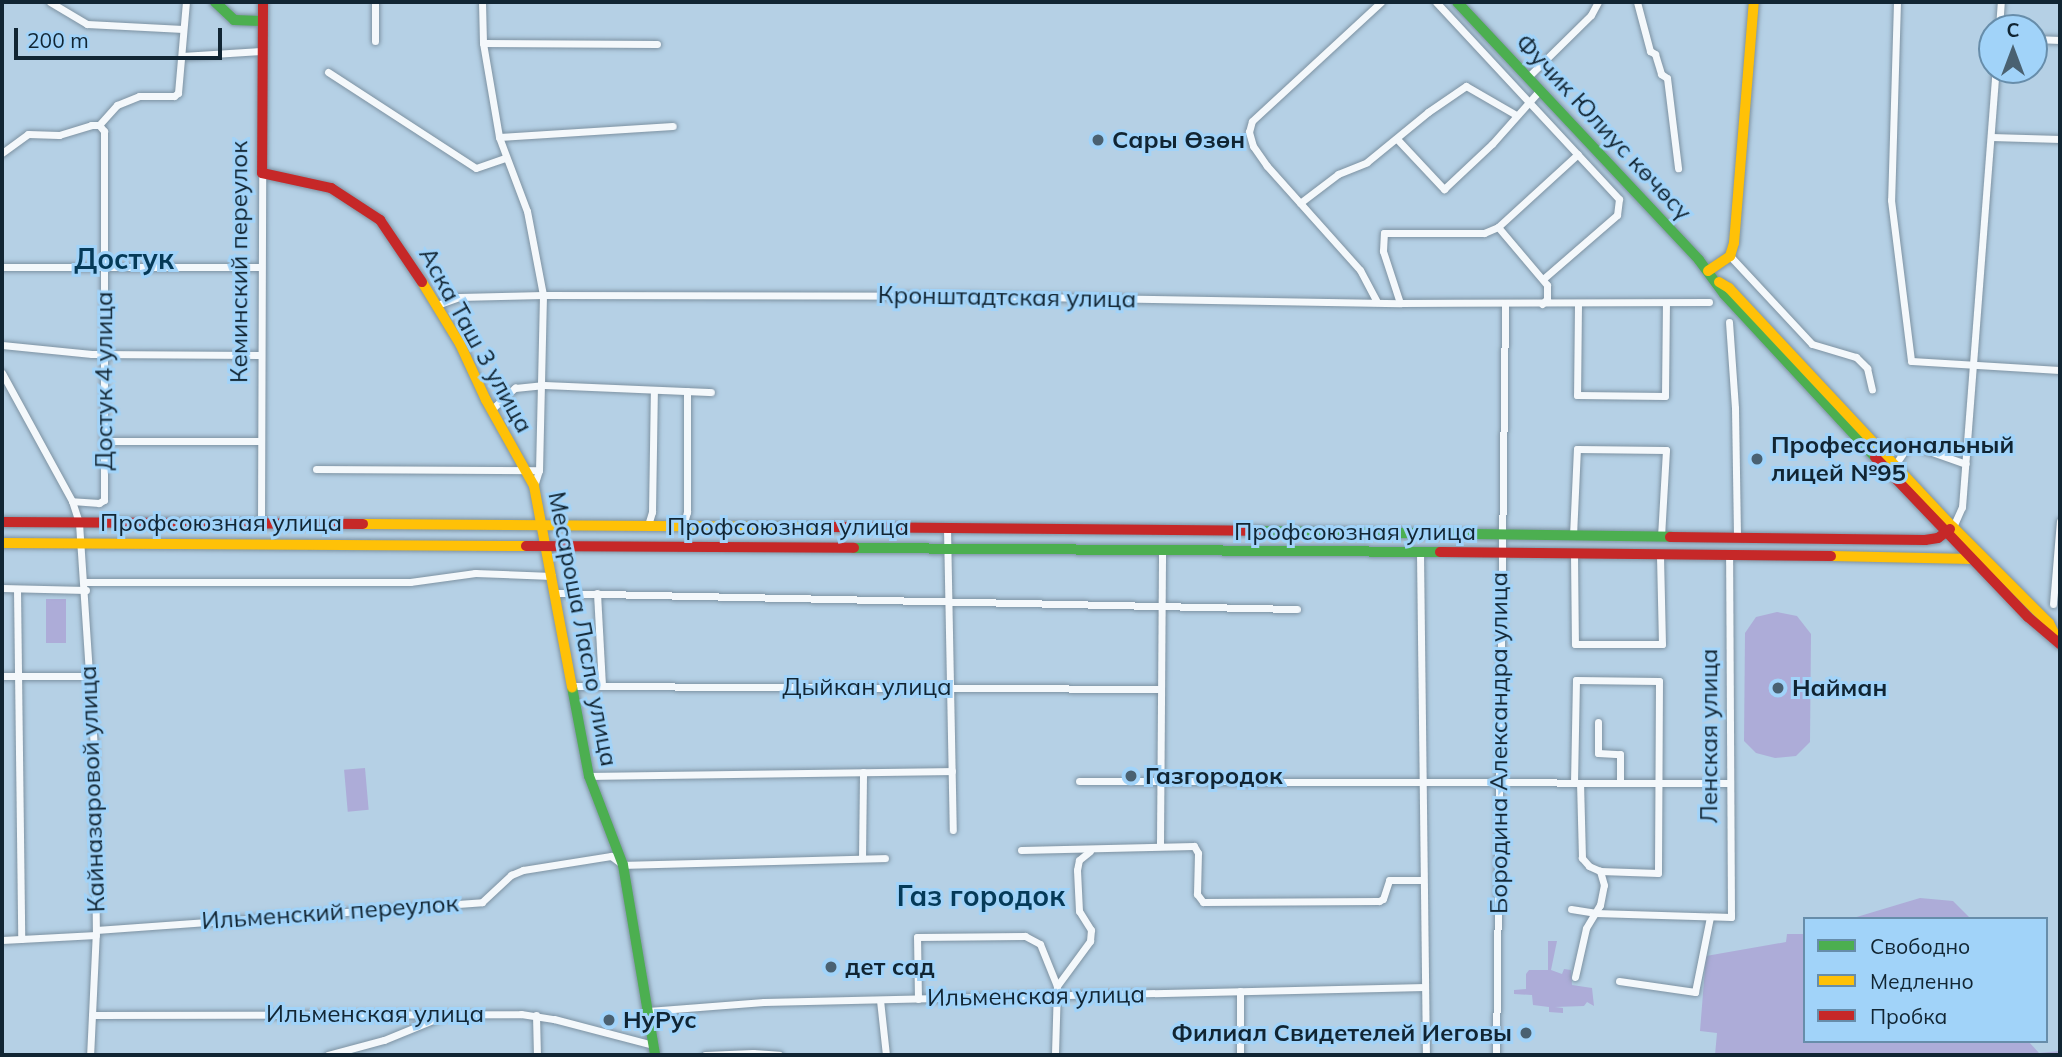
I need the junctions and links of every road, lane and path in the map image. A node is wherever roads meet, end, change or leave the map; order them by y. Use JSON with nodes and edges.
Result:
{"nodes":[{"id":1,"x":50,"y":2,"type":"edge"},
{"id":2,"x":71,"y":2,"type":"edge"},
{"id":3,"x":186,"y":2,"type":"edge"},
{"id":4,"x":215,"y":2,"type":"edge"},
{"id":5,"x":263,"y":2,"type":"edge"},
{"id":6,"x":375,"y":2,"type":"edge"},
{"id":7,"x":482,"y":2,"type":"edge"},
{"id":8,"x":1381,"y":2,"type":"edge"},
{"id":9,"x":1436,"y":2,"type":"edge"},
{"id":10,"x":1457,"y":2,"type":"edge"},
{"id":11,"x":1598,"y":2,"type":"edge"},
{"id":12,"x":1637,"y":2,"type":"edge"},
{"id":13,"x":1754,"y":2,"type":"edge"},
{"id":14,"x":1896,"y":2,"type":"edge"},
{"id":15,"x":71,"y":14,"type":"junction"},
{"id":16,"x":261,"y":21,"type":"junction"},
{"id":17,"x":183,"y":29,"type":"junction"},
{"id":18,"x":376,"y":41,"type":"dead end"},
{"id":19,"x":483,"y":43,"type":"junction"},
{"id":20,"x":657,"y":44,"type":"dead end"},
{"id":21,"x":261,"y":51,"type":"junction"},
{"id":22,"x":182,"y":56,"type":"junction"},
{"id":23,"x":328,"y":72,"type":"dead end"},
{"id":24,"x":1528,"y":77,"type":"junction"},
{"id":25,"x":1995,"y":84,"type":"edge"},
{"id":26,"x":1540,"y":90,"type":"junction"},
{"id":27,"x":1529,"y":101,"type":"junction"},
{"id":28,"x":1516,"y":115,"type":"junction"},
{"id":29,"x":99,"y":125,"type":"junction"},
{"id":30,"x":673,"y":125,"type":"dead end"},
{"id":31,"x":1991,"y":136,"type":"junction"},
{"id":32,"x":499,"y":137,"type":"junction"},
{"id":33,"x":1397,"y":139,"type":"junction"},
{"id":34,"x":2060,"y":139,"type":"edge"},
{"id":35,"x":2,"y":153,"type":"edge"},
{"id":36,"x":1578,"y":154,"type":"junction"},
{"id":37,"x":505,"y":158,"type":"junction"},
{"id":38,"x":1678,"y":168,"type":"dead end"},
{"id":39,"x":262,"y":173,"type":"junction"},
{"id":40,"x":1300,"y":203,"type":"junction"},
{"id":41,"x":1497,"y":227,"type":"junction"},
{"id":42,"x":1730,"y":256,"type":"junction"},
{"id":43,"x":2,"y":267,"type":"edge"},
{"id":44,"x":104,"y":267,"type":"junction"},
{"id":45,"x":261,"y":267,"type":"junction"},
{"id":46,"x":1709,"y":271,"type":"junction"},
{"id":47,"x":1543,"y":279,"type":"junction"},
{"id":48,"x":1718,"y":282,"type":"junction"},
{"id":49,"x":543,"y":295,"type":"junction"},
{"id":50,"x":1377,"y":302,"type":"junction"},
{"id":51,"x":1709,"y":302,"type":"dead end"},
{"id":52,"x":1400,"y":303,"type":"junction"},
{"id":53,"x":1505,"y":304,"type":"junction"},
{"id":54,"x":1542,"y":304,"type":"junction"},
{"id":55,"x":1578,"y":304,"type":"junction"},
{"id":56,"x":1666,"y":304,"type":"junction"},
{"id":57,"x":437,"y":305,"type":"junction"},
{"id":58,"x":1729,"y":322,"type":"dead end"},
{"id":59,"x":2,"y":345,"type":"edge"},
{"id":60,"x":104,"y":354,"type":"junction"},
{"id":61,"x":260,"y":355,"type":"junction"},
{"id":62,"x":1975,"y":364,"type":"junction"},
{"id":63,"x":2060,"y":370,"type":"edge"},
{"id":64,"x":2,"y":373,"type":"edge"},
{"id":65,"x":542,"y":385,"type":"junction"},
{"id":66,"x":1872,"y":389,"type":"dead end"},
{"id":67,"x":654,"y":390,"type":"junction"},
{"id":68,"x":687,"y":391,"type":"junction"},
{"id":69,"x":711,"y":392,"type":"dead end"},
{"id":70,"x":491,"y":410,"type":"junction"},
{"id":71,"x":104,"y":441,"type":"junction"},
{"id":72,"x":261,"y":441,"type":"junction"},
{"id":73,"x":1966,"y":464,"type":"junction"},
{"id":74,"x":1895,"y":465,"type":"junction"},
{"id":75,"x":316,"y":469,"type":"dead end"},
{"id":76,"x":524,"y":469,"type":"junction"},
{"id":77,"x":539,"y":470,"type":"junction"},
{"id":78,"x":534,"y":486,"type":"junction"},
{"id":79,"x":72,"y":501,"type":"junction"},
{"id":80,"x":2060,"y":521,"type":"edge"},
{"id":81,"x":2,"y":522,"type":"edge"},
{"id":82,"x":79,"y":523,"type":"junction"},
{"id":83,"x":261,"y":523,"type":"junction"},
{"id":84,"x":542,"y":525,"type":"junction"},
{"id":85,"x":648,"y":526,"type":"junction"},
{"id":86,"x":683,"y":526,"type":"junction"},
{"id":87,"x":947,"y":528,"type":"junction"},
{"id":88,"x":1949,"y":530,"type":"junction"},
{"id":89,"x":1502,"y":534,"type":"junction"},
{"id":90,"x":1573,"y":536,"type":"junction"},
{"id":91,"x":1661,"y":537,"type":"junction"},
{"id":92,"x":1737,"y":538,"type":"junction"},
{"id":93,"x":2,"y":543,"type":"edge"},
{"id":94,"x":82,"y":544,"type":"junction"},
{"id":95,"x":543,"y":547,"type":"junction"},
{"id":96,"x":946,"y":550,"type":"junction"},
{"id":97,"x":1162,"y":551,"type":"junction"},
{"id":98,"x":1420,"y":553,"type":"junction"},
{"id":99,"x":1501,"y":554,"type":"junction"},
{"id":100,"x":1574,"y":554,"type":"junction"},
{"id":101,"x":1660,"y":554,"type":"junction"},
{"id":102,"x":1728,"y":554,"type":"junction"},
{"id":103,"x":1971,"y":559,"type":"junction"},
{"id":104,"x":552,"y":576,"type":"junction"},
{"id":105,"x":86,"y":586,"type":"junction"},
{"id":106,"x":2,"y":588,"type":"edge"},
{"id":107,"x":17,"y":589,"type":"junction"},
{"id":108,"x":556,"y":593,"type":"junction"},
{"id":109,"x":597,"y":593,"type":"junction"},
{"id":110,"x":949,"y":604,"type":"junction"},
{"id":111,"x":2053,"y":604,"type":"dead end"},
{"id":112,"x":1162,"y":605,"type":"junction"},
{"id":113,"x":1297,"y":609,"type":"dead end"},
{"id":114,"x":2060,"y":622,"type":"edge"},
{"id":115,"x":2045,"y":626,"type":"junction"},
{"id":116,"x":2060,"y":642,"type":"edge"},
{"id":117,"x":2,"y":676,"type":"edge"},
{"id":118,"x":18,"y":676,"type":"junction"},
{"id":119,"x":90,"y":676,"type":"junction"},
{"id":120,"x":602,"y":685,"type":"junction"},
{"id":121,"x":573,"y":686,"type":"junction"},
{"id":122,"x":952,"y":688,"type":"junction"},
{"id":123,"x":1161,"y":689,"type":"junction"},
{"id":124,"x":1598,"y":722,"type":"dead end"},
{"id":125,"x":952,"y":771,"type":"junction"},
{"id":126,"x":863,"y":772,"type":"junction"},
{"id":127,"x":589,"y":776,"type":"junction"},
{"id":128,"x":1079,"y":781,"type":"dead end"},
{"id":129,"x":1161,"y":781,"type":"junction"},
{"id":130,"x":1422,"y":782,"type":"junction"},
{"id":131,"x":1499,"y":782,"type":"junction"},
{"id":132,"x":1577,"y":783,"type":"junction"},
{"id":133,"x":1620,"y":783,"type":"junction"},
{"id":134,"x":1659,"y":783,"type":"junction"},
{"id":135,"x":1730,"y":783,"type":"junction"},
{"id":136,"x":953,"y":830,"type":"dead end"},
{"id":137,"x":1160,"y":845,"type":"junction"},
{"id":138,"x":1093,"y":849,"type":"junction"},
{"id":139,"x":1021,"y":850,"type":"dead end"},
{"id":140,"x":862,"y":858,"type":"junction"},
{"id":141,"x":885,"y":858,"type":"dead end"},
{"id":142,"x":623,"y":865,"type":"junction"},
{"id":143,"x":1600,"y":871,"type":"junction"},
{"id":144,"x":1423,"y":880,"type":"junction"},
{"id":145,"x":1571,"y":909,"type":"dead end"},
{"id":146,"x":1595,"y":913,"type":"junction"},
{"id":147,"x":1710,"y":917,"type":"junction"},
{"id":148,"x":96,"y":933,"type":"junction"},
{"id":149,"x":21,"y":939,"type":"junction"},
{"id":150,"x":2,"y":940,"type":"edge"},
{"id":151,"x":1575,"y":977,"type":"dead end"},
{"id":152,"x":1619,"y":981,"type":"dead end"},
{"id":153,"x":1056,"y":986,"type":"junction"},
{"id":154,"x":1425,"y":987,"type":"junction"},
{"id":155,"x":1240,"y":991,"type":"junction"},
{"id":156,"x":1055,"y":996,"type":"junction"},
{"id":157,"x":918,"y":999,"type":"junction"},
{"id":158,"x":880,"y":1000,"type":"junction"},
{"id":159,"x":648,"y":1011,"type":"junction"},
{"id":160,"x":449,"y":1013,"type":"junction"},
{"id":161,"x":92,"y":1014,"type":"junction"},
{"id":162,"x":536,"y":1016,"type":"junction"},
{"id":163,"x":654,"y":1050,"type":"edge"},
{"id":164,"x":90,"y":1055,"type":"edge"},
{"id":165,"x":328,"y":1055,"type":"edge"},
{"id":166,"x":537,"y":1055,"type":"edge"},
{"id":167,"x":705,"y":1055,"type":"edge"},
{"id":168,"x":779,"y":1055,"type":"edge"},
{"id":169,"x":886,"y":1055,"type":"edge"},
{"id":170,"x":1055,"y":1055,"type":"edge"},
{"id":171,"x":1240,"y":1055,"type":"edge"},
{"id":172,"x":1426,"y":1055,"type":"edge"},
{"id":173,"x":1496,"y":1055,"type":"edge"}],
"edges":[{"from":1,"to":15,"type":"street"},
{"from":2,"to":15,"type":"street"},
{"from":3,"to":17,"type":"street"},
{"from":4,"to":16,"type":"street"},
{"from":5,"to":16,"type":"street","name":"Кеминский переулок"},
{"from":6,"to":18,"type":"street"},
{"from":7,"to":19,"type":"street","name":"Месароша Ласло улица"},
{"from":8,"to":40,"type":"street"},
{"from":9,"to":27,"type":"street"},
{"from":10,"to":24,"type":"street","name":"Фучик Юлиус көчөсү"},
{"from":11,"to":24,"type":"street"},
{"from":12,"to":38,"type":"street"},
{"from":13,"to":42,"type":"street"},
{"from":14,"to":62,"type":"street"},
{"from":15,"to":17,"type":"street"},
{"from":16,"to":21,"type":"street","name":"Кеминский переулок"},
{"from":17,"to":22,"type":"street"},
{"from":19,"to":20,"type":"street"},
{"from":19,"to":32,"type":"street","name":"Месароша Ласло улица"},
{"from":21,"to":22,"type":"street"},
{"from":21,"to":39,"type":"street","name":"Кеминский переулок"},
{"from":22,"to":29,"type":"street"},
{"from":23,"to":37,"type":"street"},
{"from":24,"to":26,"type":"street","name":"Фучик Юлиус көчөсү"},
{"from":25,"to":31,"type":"street"},
{"from":26,"to":27,"type":"street"},
{"from":26,"to":46,"type":"street","name":"Фучик Юлиус көчөсү"},
{"from":27,"to":28,"type":"street"},
{"from":27,"to":36,"type":"street"},
{"from":28,"to":33,"type":"street"},
{"from":28,"to":33,"type":"street"},
{"from":29,"to":35,"type":"street"},
{"from":29,"to":44,"type":"street","name":"Достук 4 улица"},
{"from":30,"to":32,"type":"street"},
{"from":31,"to":34,"type":"street"},
{"from":31,"to":62,"type":"street"},
{"from":32,"to":37,"type":"street","name":"Месароша Ласло улица"},
{"from":33,"to":40,"type":"street"},
{"from":36,"to":41,"type":"street"},
{"from":36,"to":47,"type":"street"},
{"from":37,"to":49,"type":"street","name":"Месароша Ласло улица"},
{"from":39,"to":45,"type":"street","name":"Кеминский переулок"},
{"from":39,"to":57,"type":"street","name":"Аска Таш 3 улица"},
{"from":40,"to":50,"type":"street"},
{"from":41,"to":47,"type":"street"},
{"from":41,"to":52,"type":"street"},
{"from":42,"to":46,"type":"street"},
{"from":42,"to":66,"type":"street"},
{"from":43,"to":44,"type":"street"},
{"from":44,"to":45,"type":"street"},
{"from":44,"to":60,"type":"street","name":"Достук 4 улица"},
{"from":45,"to":61,"type":"street","name":"Кеминский переулок"},
{"from":46,"to":48,"type":"street","name":"Фучик Юлиус көчөсү"},
{"from":47,"to":54,"type":"street"},
{"from":48,"to":74,"type":"street","name":"Фучик Юлиус көчөсү"},
{"from":48,"to":88,"type":"street","name":"Фучик Юлиус көчөсү"},
{"from":49,"to":50,"type":"street","name":"Кронштадтская улица"},
{"from":49,"to":57,"type":"street","name":"Кронштадтская улица"},
{"from":49,"to":65,"type":"street","name":"Месароша Ласло улица"},
{"from":50,"to":52,"type":"street","name":"Кронштадтская улица"},
{"from":51,"to":56,"type":"street","name":"Кронштадтская улица"},
{"from":52,"to":53,"type":"street","name":"Кронштадтская улица"},
{"from":53,"to":54,"type":"street","name":"Кронштадтская улица"},
{"from":53,"to":89,"type":"street","name":"Бородина Александра улица"},
{"from":54,"to":55,"type":"street","name":"Кронштадтская улица"},
{"from":55,"to":56,"type":"street","name":"Кронштадтская улица"},
{"from":55,"to":56,"type":"street"},
{"from":57,"to":70,"type":"street","name":"Аска Таш 3 улица"},
{"from":58,"to":92,"type":"street"},
{"from":59,"to":60,"type":"street"},
{"from":60,"to":61,"type":"street"},
{"from":60,"to":71,"type":"street","name":"Достук 4 улица"},
{"from":61,"to":72,"type":"street","name":"Кеминский переулок"},
{"from":62,"to":63,"type":"street"},
{"from":62,"to":73,"type":"street"},
{"from":64,"to":79,"type":"street","name":"Кайназаровой улица"},
{"from":65,"to":67,"type":"street"},
{"from":65,"to":70,"type":"street"},
{"from":65,"to":77,"type":"street","name":"Месароша Ласло улица"},
{"from":67,"to":68,"type":"street"},
{"from":67,"to":85,"type":"street"},
{"from":68,"to":69,"type":"street"},
{"from":68,"to":86,"type":"street"},
{"from":70,"to":76,"type":"street","name":"Аска Таш 3 улица"},
{"from":71,"to":72,"type":"street"},
{"from":71,"to":79,"type":"street","name":"Достук 4 улица"},
{"from":72,"to":83,"type":"street","name":"Кеминский переулок"},
{"from":73,"to":74,"type":"street"},
{"from":73,"to":88,"type":"street"},
{"from":74,"to":88,"type":"street","name":"Фучик Юлиус көчөсү"},
{"from":75,"to":76,"type":"street"},
{"from":76,"to":77,"type":"street"},
{"from":76,"to":78,"type":"street","name":"Аска Таш 3 улица"},
{"from":77,"to":78,"type":"street","name":"Месароша Ласло улица"},
{"from":78,"to":84,"type":"street","name":"Месароша Ласло улица"},
{"from":79,"to":82,"type":"street","name":"Кайназаровой улица"},
{"from":80,"to":111,"type":"street"},
{"from":81,"to":82,"type":"street","name":"Профсоюзная улица"},
{"from":82,"to":83,"type":"street","name":"Профсоюзная улица"},
{"from":82,"to":94,"type":"street","name":"Кайназаровой улица"},
{"from":83,"to":84,"type":"street","name":"Профсоюзная улица"},
{"from":84,"to":85,"type":"street","name":"Профсоюзная улица"},
{"from":84,"to":95,"type":"street","name":"Месароша Ласло улица"},
{"from":85,"to":86,"type":"street","name":"Профсоюзная улица"},
{"from":86,"to":87,"type":"street","name":"Профсоюзная улица"},
{"from":87,"to":89,"type":"street","name":"Профсоюзная улица"},
{"from":87,"to":96,"type":"street"},
{"from":88,"to":92,"type":"street","name":"Профсоюзная улица"},
{"from":88,"to":103,"type":"street","name":"Фучик Юлиус көчөсү"},
{"from":88,"to":115,"type":"street","name":"Фучик Юлиус көчөсү"},
{"from":89,"to":90,"type":"street","name":"Профсоюзная улица"},
{"from":89,"to":99,"type":"street","name":"Бородина Александра улица"},
{"from":90,"to":91,"type":"street","name":"Профсоюзная улица"},
{"from":90,"to":91,"type":"street"},
{"from":91,"to":92,"type":"street","name":"Профсоюзная улица"},
{"from":93,"to":94,"type":"street","name":"Профсоюзная улица"},
{"from":94,"to":95,"type":"street","name":"Профсоюзная улица"},
{"from":94,"to":105,"type":"street","name":"Кайназаровой улица"},
{"from":95,"to":96,"type":"street","name":"Профсоюзная улица"},
{"from":95,"to":104,"type":"street","name":"Месароша Ласло улица"},
{"from":96,"to":97,"type":"street","name":"Профсоюзная улица"},
{"from":96,"to":110,"type":"street"},
{"from":97,"to":98,"type":"street","name":"Профсоюзная улица"},
{"from":97,"to":112,"type":"street"},
{"from":98,"to":99,"type":"street","name":"Профсоюзная улица"},
{"from":98,"to":130,"type":"street"},
{"from":99,"to":100,"type":"street","name":"Профсоюзная улица"},
{"from":99,"to":131,"type":"street","name":"Бородина Александра улица"},
{"from":100,"to":101,"type":"street","name":"Профсоюзная улица"},
{"from":100,"to":101,"type":"street"},
{"from":101,"to":102,"type":"street","name":"Профсоюзная улица"},
{"from":102,"to":103,"type":"street","name":"Профсоюзная улица"},
{"from":102,"to":135,"type":"street","name":"Ленская улица"},
{"from":103,"to":115,"type":"street","name":"Фучик Юлиус көчөсү"},
{"from":104,"to":105,"type":"street"},
{"from":104,"to":108,"type":"street","name":"Месароша Ласло улица"},
{"from":105,"to":107,"type":"street"},
{"from":105,"to":119,"type":"street","name":"Кайназаровой улица"},
{"from":106,"to":107,"type":"street"},
{"from":107,"to":118,"type":"street"},
{"from":108,"to":109,"type":"street"},
{"from":108,"to":121,"type":"street","name":"Месароша Ласло улица"},
{"from":109,"to":110,"type":"street"},
{"from":109,"to":120,"type":"street"},
{"from":110,"to":112,"type":"street"},
{"from":110,"to":122,"type":"street"},
{"from":112,"to":113,"type":"street"},
{"from":112,"to":123,"type":"street"},
{"from":114,"to":115,"type":"street"},
{"from":115,"to":116,"type":"street","name":"Фучик Юлиус көчөсү"},
{"from":117,"to":118,"type":"street"},
{"from":118,"to":119,"type":"street"},
{"from":118,"to":149,"type":"street"},
{"from":119,"to":148,"type":"street","name":"Кайназаровой улица"},
{"from":120,"to":121,"type":"street","name":"Дыйкан улица"},
{"from":120,"to":122,"type":"street","name":"Дыйкан улица"},
{"from":121,"to":127,"type":"street","name":"Месароша Ласло улица"},
{"from":122,"to":123,"type":"street","name":"Дыйкан улица"},
{"from":122,"to":125,"type":"street"},
{"from":123,"to":129,"type":"street"},
{"from":124,"to":133,"type":"street"},
{"from":125,"to":126,"type":"street"},
{"from":125,"to":136,"type":"street"},
{"from":126,"to":127,"type":"street"},
{"from":126,"to":140,"type":"street"},
{"from":127,"to":142,"type":"street","name":"Месароша Ласло улица"},
{"from":128,"to":129,"type":"street"},
{"from":129,"to":130,"type":"street"},
{"from":129,"to":137,"type":"street"},
{"from":130,"to":131,"type":"street"},
{"from":130,"to":144,"type":"street"},
{"from":131,"to":132,"type":"street"},
{"from":131,"to":173,"type":"street","name":"Бородина Александра улица"},
{"from":132,"to":133,"type":"street"},
{"from":132,"to":134,"type":"street"},
{"from":132,"to":143,"type":"street"},
{"from":133,"to":134,"type":"street"},
{"from":134,"to":135,"type":"street"},
{"from":134,"to":143,"type":"street"},
{"from":135,"to":147,"type":"street","name":"Ленская улица"},
{"from":137,"to":138,"type":"street"},
{"from":137,"to":144,"type":"street"},
{"from":138,"to":139,"type":"street"},
{"from":138,"to":153,"type":"street"},
{"from":140,"to":141,"type":"street","name":"Ильменский переулок"},
{"from":140,"to":142,"type":"street","name":"Ильменский переулок"},
{"from":142,"to":148,"type":"street","name":"Ильменский переулок"},
{"from":142,"to":159,"type":"street","name":"Месароша Ласло улица"},
{"from":143,"to":146,"type":"street"},
{"from":144,"to":154,"type":"street"},
{"from":145,"to":146,"type":"street"},
{"from":146,"to":147,"type":"street"},
{"from":146,"to":151,"type":"street"},
{"from":147,"to":152,"type":"street"},
{"from":148,"to":149,"type":"street","name":"Ильменский переулок"},
{"from":148,"to":161,"type":"street","name":"Кайназаровой улица"},
{"from":149,"to":150,"type":"street","name":"Ильменский переулок"},
{"from":153,"to":156,"type":"street"},
{"from":153,"to":157,"type":"street"},
{"from":154,"to":155,"type":"street","name":"Ильменская улица"},
{"from":154,"to":172,"type":"street"},
{"from":155,"to":156,"type":"street","name":"Ильменская улица"},
{"from":155,"to":171,"type":"street"},
{"from":156,"to":157,"type":"street","name":"Ильменская улица"},
{"from":156,"to":170,"type":"street"},
{"from":157,"to":158,"type":"street","name":"Ильменская улица"},
{"from":158,"to":159,"type":"street","name":"Ильменская улица"},
{"from":158,"to":169,"type":"street"},
{"from":159,"to":163,"type":"street","name":"Месароша Ласло улица"},
{"from":160,"to":161,"type":"street","name":"Ильменская улица"},
{"from":160,"to":162,"type":"street","name":"Ильменская улица"},
{"from":160,"to":165,"type":"street"},
{"from":161,"to":164,"type":"street","name":"Кайназаровой улица"},
{"from":162,"to":163,"type":"street","name":"Ильменская улица"},
{"from":162,"to":166,"type":"street"},
{"from":167,"to":168,"type":"street"}]}
